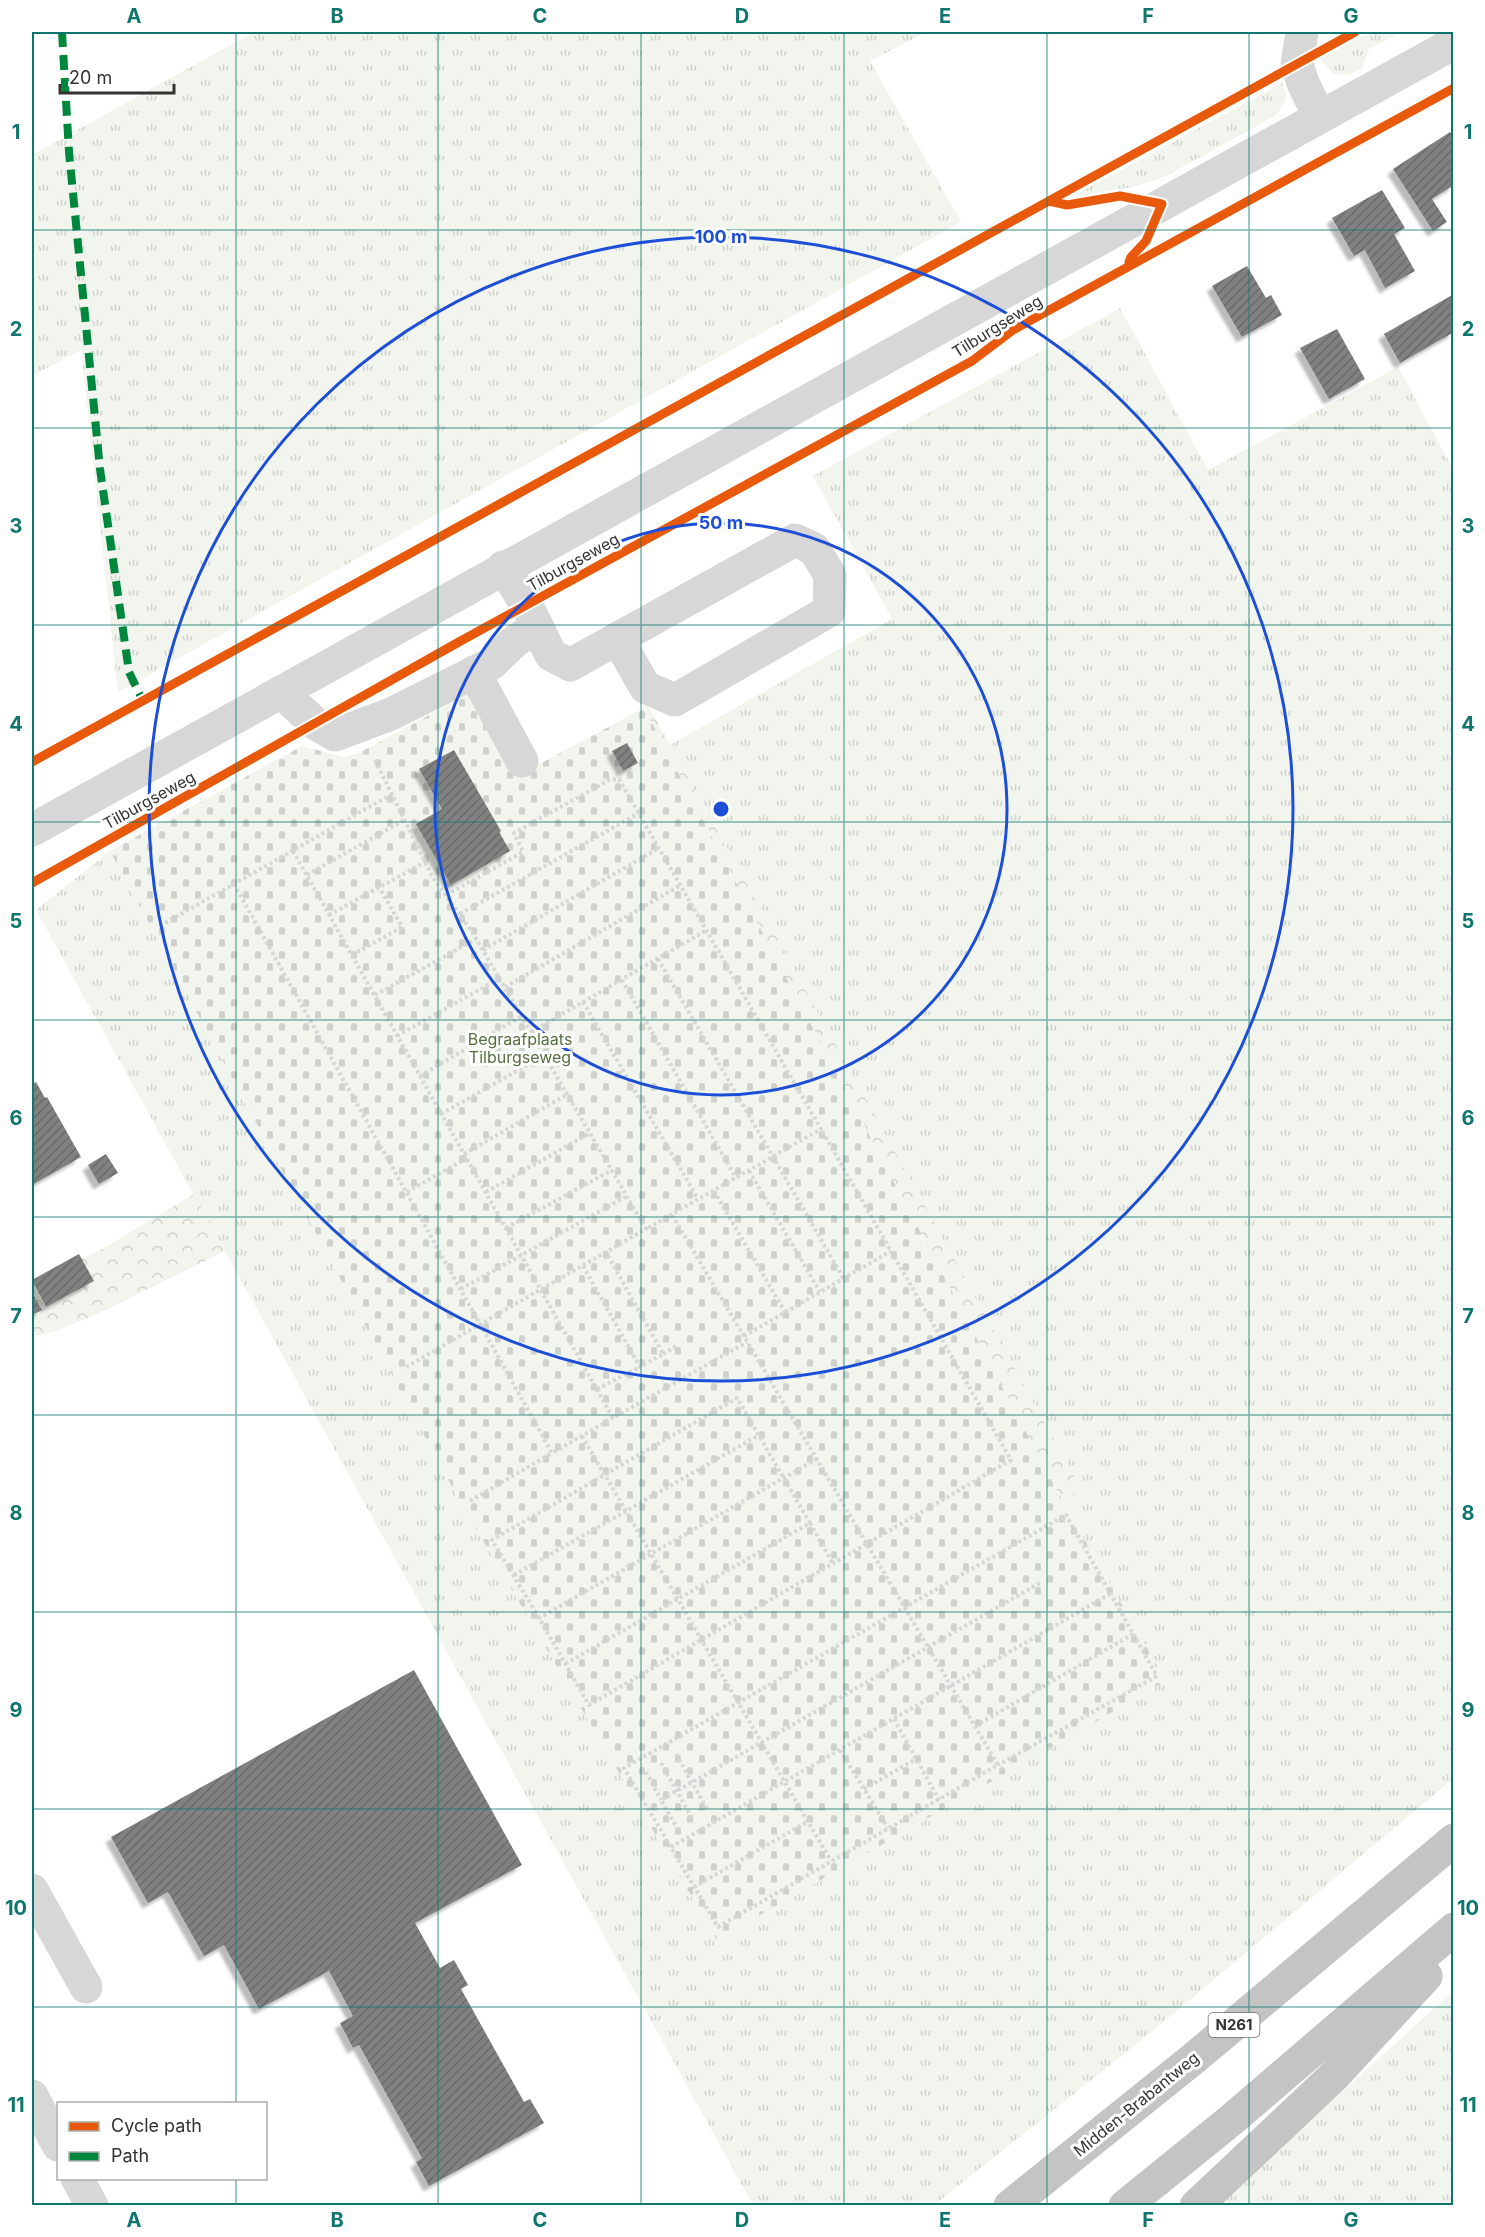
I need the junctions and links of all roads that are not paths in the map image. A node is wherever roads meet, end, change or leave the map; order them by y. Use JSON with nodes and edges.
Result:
{"nodes":[{"id":1,"x":1302,"y":32,"type":"edge"},
{"id":2,"x":1454,"y":43,"type":"edge"},
{"id":3,"x":1319,"y":116,"type":"junction"},
{"id":4,"x":503,"y":567,"type":"junction"},
{"id":5,"x":537,"y":626,"type":"junction"},
{"id":6,"x":618,"y":639,"type":"junction"},
{"id":7,"x":474,"y":672,"type":"junction"},
{"id":8,"x":281,"y":692,"type":"junction"},
{"id":9,"x":522,"y":761,"type":"dead end"},
{"id":10,"x":32,"y":830,"type":"edge"},
{"id":11,"x":1454,"y":1840,"type":"edge"},
{"id":12,"x":32,"y":1890,"type":"edge"},
{"id":13,"x":1454,"y":1929,"type":"edge"},
{"id":14,"x":1454,"y":1946,"type":"edge"},
{"id":15,"x":86,"y":1988,"type":"dead end"},
{"id":16,"x":32,"y":2096,"type":"edge"},
{"id":17,"x":57,"y":2143,"type":"edge"},
{"id":18,"x":78,"y":2180,"type":"edge"},
{"id":19,"x":93,"y":2205,"type":"edge"},
{"id":20,"x":1010,"y":2205,"type":"edge"},
{"id":21,"x":1125,"y":2205,"type":"edge"},
{"id":22,"x":1196,"y":2205,"type":"edge"}],
"edges":[{"from":1,"to":3,"type":"street"},
{"from":2,"to":3,"type":"street","name":"Tilburgseweg"},
{"from":3,"to":4,"type":"street","name":"Tilburgseweg"},
{"from":4,"to":5,"type":"street"},
{"from":4,"to":8,"type":"street","name":"Tilburgseweg"},
{"from":5,"to":6,"type":"street"},
{"from":5,"to":7,"type":"street"},
{"from":6,"to":6,"type":"street"},
{"from":7,"to":8,"type":"street"},
{"from":7,"to":9,"type":"street"},
{"from":8,"to":10,"type":"street","name":"Tilburgseweg"},
{"from":11,"to":20,"type":"highway","name":"Midden-Brabantweg","number":"N261"},
{"from":12,"to":15,"type":"street"},
{"from":13,"to":21,"type":"highway"},
{"from":14,"to":22,"type":"highway"},
{"from":16,"to":17,"type":"street"},
{"from":18,"to":19,"type":"street"}]}
